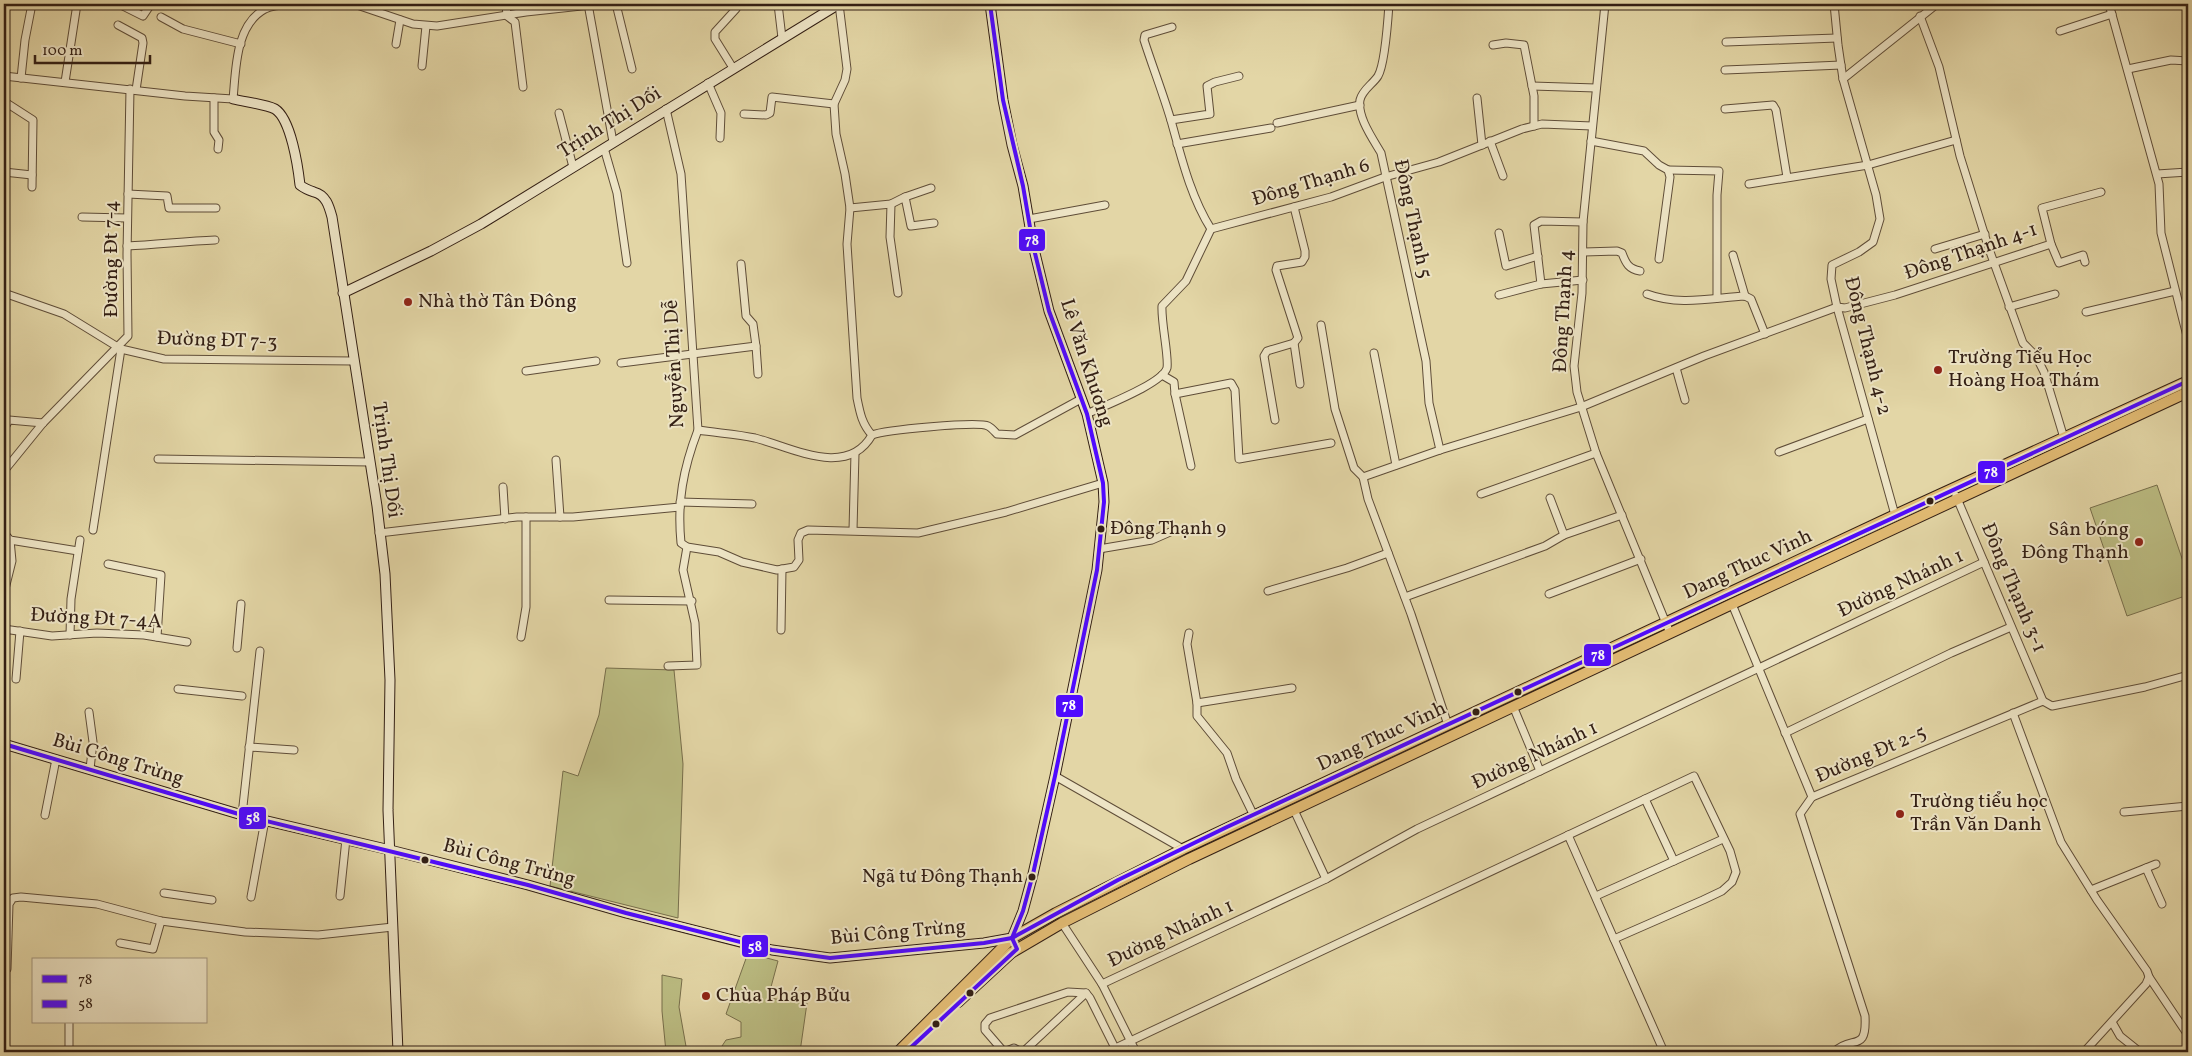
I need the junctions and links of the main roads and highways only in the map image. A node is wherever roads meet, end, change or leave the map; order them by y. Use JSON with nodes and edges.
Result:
{"nodes":[{"id":1,"x":2188,"y":381,"type":"edge"},
{"id":2,"x":2187,"y":393,"type":"edge"},
{"id":3,"x":1668,"y":628,"type":"junction"},
{"id":4,"x":898,"y":1052,"type":"edge"},
{"id":5,"x":906,"y":1052,"type":"edge"}],
"edges":[{"from":1,"to":3,"type":"main road","name":"Dang Thuc Vinh"},
{"from":2,"to":3,"type":"main road","name":"Dang Thuc Vinh"},
{"from":3,"to":4,"type":"main road","name":"Dang Thuc Vinh"},
{"from":3,"to":5,"type":"main road","name":"Dang Thuc Vinh"}]}
